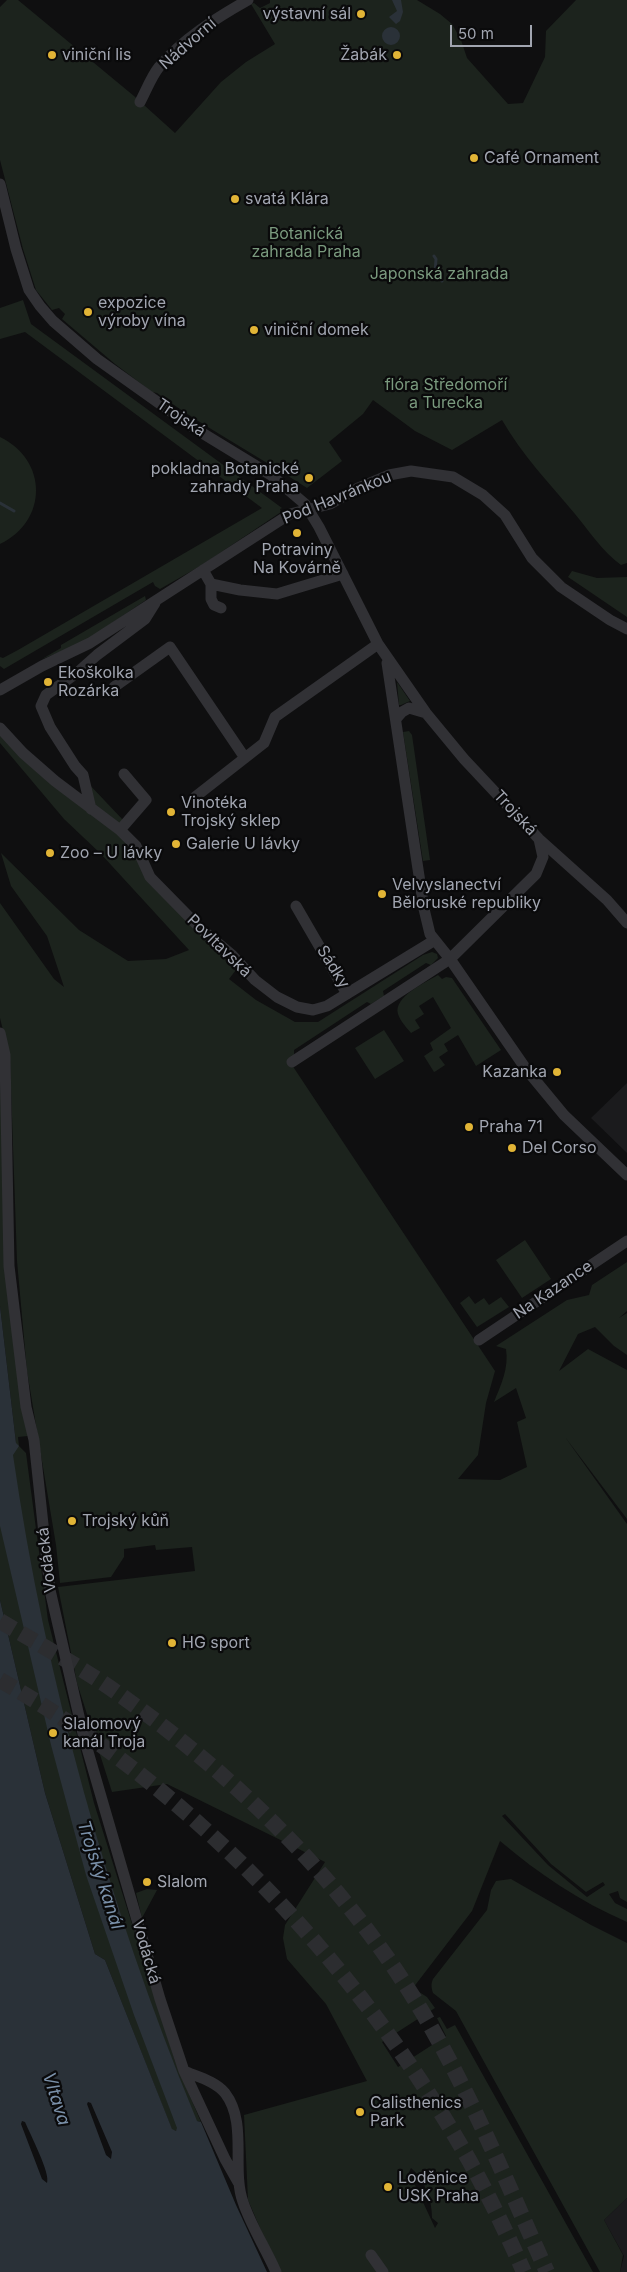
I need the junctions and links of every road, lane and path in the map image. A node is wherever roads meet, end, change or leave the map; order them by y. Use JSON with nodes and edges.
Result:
{"nodes":[{"id":1,"x":248,"y":0,"type":"edge"},
{"id":2,"x":140,"y":102,"type":"dead end"},
{"id":3,"x":0,"y":184,"type":"edge"},
{"id":4,"x":310,"y":510,"type":"junction"},
{"id":5,"x":203,"y":570,"type":"junction"},
{"id":6,"x":343,"y":574,"type":"junction"},
{"id":7,"x":211,"y":584,"type":"junction"},
{"id":8,"x":157,"y":599,"type":"junction"},
{"id":9,"x":221,"y":608,"type":"dead end"},
{"id":10,"x":627,"y":629,"type":"edge"},
{"id":11,"x":378,"y":644,"type":"junction"},
{"id":12,"x":386,"y":656,"type":"junction"},
{"id":13,"x":114,"y":687,"type":"dead end"},
{"id":14,"x":0,"y":690,"type":"edge"},
{"id":15,"x":426,"y":714,"type":"junction"},
{"id":16,"x":396,"y":719,"type":"junction"},
{"id":17,"x":0,"y":728,"type":"edge"},
{"id":18,"x":245,"y":758,"type":"junction"},
{"id":19,"x":124,"y":774,"type":"dead end"},
{"id":20,"x":195,"y":797,"type":"dead end"},
{"id":21,"x":91,"y":809,"type":"junction"},
{"id":22,"x":120,"y":830,"type":"junction"},
{"id":23,"x":539,"y":839,"type":"junction"},
{"id":24,"x":296,"y":906,"type":"dead end"},
{"id":25,"x":627,"y":923,"type":"edge"},
{"id":26,"x":434,"y":940,"type":"junction"},
{"id":27,"x":450,"y":958,"type":"junction"},
{"id":28,"x":347,"y":994,"type":"junction"},
{"id":29,"x":0,"y":1033,"type":"edge"},
{"id":30,"x":292,"y":1062,"type":"dead end"},
{"id":31,"x":627,"y":1175,"type":"edge"},
{"id":32,"x":627,"y":1241,"type":"edge"},
{"id":33,"x":479,"y":1340,"type":"dead end"},
{"id":34,"x":184,"y":2071,"type":"junction"},
{"id":35,"x":239,"y":2183,"type":"junction"},
{"id":36,"x":371,"y":2255,"type":"dead end"},
{"id":37,"x":276,"y":2272,"type":"edge"},
{"id":38,"x":383,"y":2272,"type":"edge"}],
"edges":[{"from":1,"to":2,"type":"street","name":"Nádvorní"},
{"from":3,"to":4,"type":"street","name":"Trojská"},
{"from":4,"to":5,"type":"street","name":"Pod Havránkou"},
{"from":4,"to":6,"type":"street","name":"Trojská"},
{"from":4,"to":10,"type":"street","name":"Pod Havránkou"},
{"from":5,"to":7,"type":"street"},
{"from":5,"to":8,"type":"street","name":"Pod Havránkou"},
{"from":6,"to":7,"type":"street"},
{"from":6,"to":11,"type":"street","name":"Trojská"},
{"from":7,"to":9,"type":"street"},
{"from":8,"to":14,"type":"street","name":"Pod Havránkou"},
{"from":8,"to":21,"type":"street","name":"Pod Havránkou"},
{"from":11,"to":12,"type":"street","name":"Trojská"},
{"from":11,"to":18,"type":"street"},
{"from":12,"to":15,"type":"street","name":"Trojská"},
{"from":12,"to":16,"type":"street","name":"Trojská"},
{"from":13,"to":18,"type":"street"},
{"from":15,"to":16,"type":"street"},
{"from":15,"to":23,"type":"street","name":"Trojská"},
{"from":16,"to":26,"type":"street","name":"Trojská"},
{"from":17,"to":21,"type":"street","name":"Povltavská"},
{"from":18,"to":20,"type":"street"},
{"from":19,"to":22,"type":"street"},
{"from":21,"to":22,"type":"street","name":"Povltavská"},
{"from":22,"to":28,"type":"street","name":"Povltavská"},
{"from":23,"to":25,"type":"street"},
{"from":23,"to":27,"type":"street","name":"Trojská"},
{"from":24,"to":28,"type":"street","name":"Sádky"},
{"from":26,"to":27,"type":"street","name":"Trojská"},
{"from":26,"to":28,"type":"street","name":"Sádky"},
{"from":27,"to":30,"type":"street"},
{"from":27,"to":31,"type":"street","name":"Trojská"},
{"from":29,"to":34,"type":"street","name":"Vodácká"},
{"from":32,"to":33,"type":"street","name":"Na Kazance"},
{"from":34,"to":35,"type":"street","name":"Vodácká"},
{"from":34,"to":35,"type":"street","name":"Vodácká"},
{"from":35,"to":37,"type":"street","name":"Vodácká"},
{"from":36,"to":38,"type":"street"}]}
